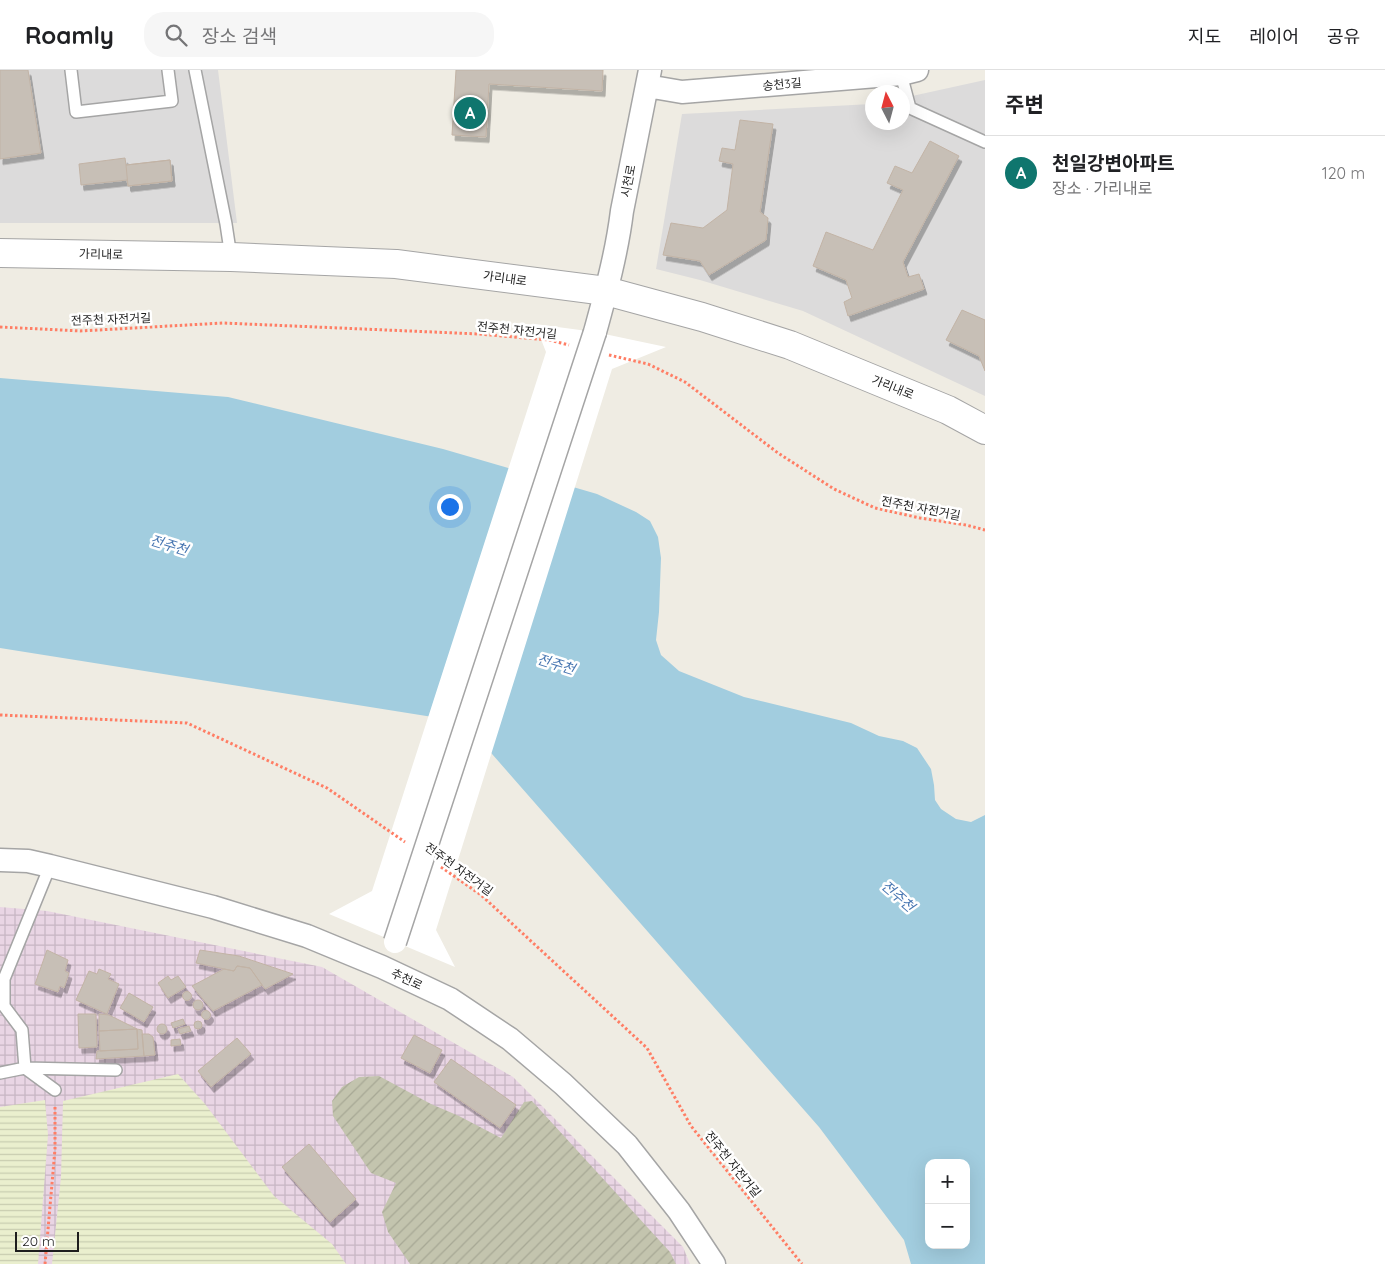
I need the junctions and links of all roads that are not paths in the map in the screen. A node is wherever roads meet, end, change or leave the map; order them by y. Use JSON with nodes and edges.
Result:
{"nodes":[{"id":1,"x":71,"y":70,"type":"edge"},
{"id":2,"x":168,"y":70,"type":"edge"},
{"id":3,"x":195,"y":70,"type":"edge"},
{"id":4,"x":909,"y":72,"type":"edge"},
{"id":5,"x":648,"y":78,"type":"edge"},
{"id":6,"x":985,"y":142,"type":"edge"},
{"id":7,"x":0,"y":253,"type":"edge"},
{"id":8,"x":231,"y":256,"type":"junction"},
{"id":9,"x":606,"y":291,"type":"junction"},
{"id":10,"x":985,"y":430,"type":"edge"},
{"id":11,"x":0,"y":860,"type":"edge"},
{"id":12,"x":50,"y":866,"type":"junction"},
{"id":13,"x":382,"y":967,"type":"junction"},
{"id":14,"x":25,"y":1068,"type":"junction"},
{"id":15,"x":116,"y":1070,"type":"dead end"},
{"id":16,"x":0,"y":1073,"type":"edge"},
{"id":17,"x":55,"y":1090,"type":"road end"},
{"id":18,"x":714,"y":1264,"type":"edge"}],
"edges":[{"from":1,"to":2,"type":"lane"},
{"from":3,"to":8,"type":"lane"},
{"from":4,"to":5,"type":"street","name":"송천3길"},
{"from":4,"to":6,"type":"lane"},
{"from":5,"to":9,"type":"street","name":"시천로"},
{"from":7,"to":8,"type":"street","name":"가리내로"},
{"from":8,"to":9,"type":"street","name":"가리내로"},
{"from":9,"to":10,"type":"street","name":"가리내로"},
{"from":9,"to":13,"type":"street","name":"시천로","bridge":true},
{"from":11,"to":12,"type":"street","name":"추천로"},
{"from":12,"to":13,"type":"street","name":"추천로"},
{"from":12,"to":14,"type":"lane"},
{"from":13,"to":18,"type":"street","name":"추천로"},
{"from":14,"to":15,"type":"lane"},
{"from":14,"to":16,"type":"lane"},
{"from":14,"to":17,"type":"lane"}]}
